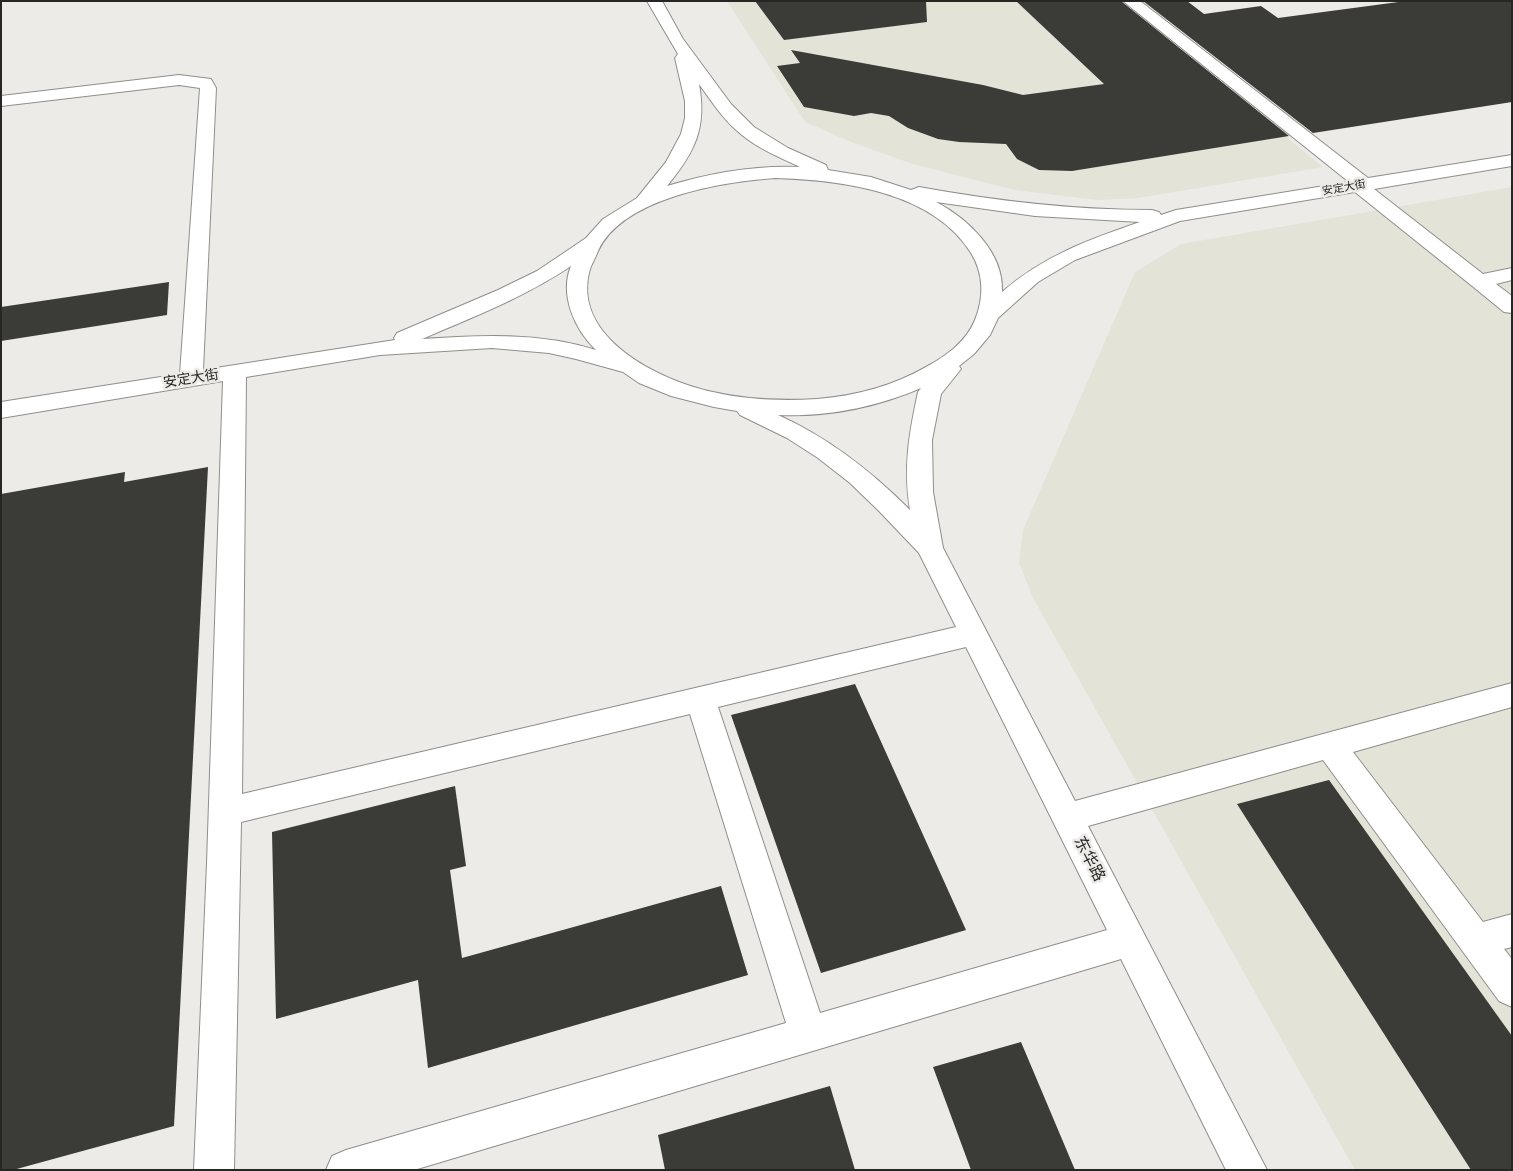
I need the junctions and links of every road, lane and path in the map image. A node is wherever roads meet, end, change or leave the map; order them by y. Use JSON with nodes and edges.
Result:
{"nodes":[{"id":1,"x":654,"y":1,"type":"edge"},
{"id":2,"x":1130,"y":1,"type":"edge"},
{"id":3,"x":676,"y":40,"type":"junction"},
{"id":4,"x":1,"y":101,"type":"edge"},
{"id":5,"x":1512,"y":160,"type":"edge"},
{"id":6,"x":852,"y":179,"type":"junction"},
{"id":7,"x":876,"y":185,"type":"junction"},
{"id":8,"x":1362,"y":185,"type":"junction"},
{"id":9,"x":643,"y":203,"type":"junction"},
{"id":10,"x":1176,"y":216,"type":"junction"},
{"id":11,"x":595,"y":240,"type":"junction"},
{"id":12,"x":1512,"y":274,"type":"edge"},
{"id":13,"x":1478,"y":281,"type":"junction"},
{"id":14,"x":1512,"y":307,"type":"edge"},
{"id":15,"x":990,"y":314,"type":"junction"},
{"id":16,"x":380,"y":348,"type":"junction"},
{"id":17,"x":964,"y":351,"type":"junction"},
{"id":18,"x":637,"y":371,"type":"junction"},
{"id":19,"x":235,"y":372,"type":"junction"},
{"id":20,"x":191,"y":379,"type":"junction"},
{"id":21,"x":735,"y":404,"type":"junction"},
{"id":22,"x":1,"y":410,"type":"edge"},
{"id":23,"x":930,"y":548,"type":"junction"},
{"id":24,"x":974,"y":634,"type":"junction"},
{"id":25,"x":1512,"y":695,"type":"edge"},
{"id":26,"x":700,"y":699,"type":"junction"},
{"id":27,"x":1330,"y":745,"type":"junction"},
{"id":28,"x":224,"y":812,"type":"junction"},
{"id":29,"x":1068,"y":817,"type":"junction"},
{"id":30,"x":1512,"y":930,"type":"edge"},
{"id":31,"x":1130,"y":940,"type":"junction"},
{"id":32,"x":1476,"y":941,"type":"junction"},
{"id":33,"x":1512,"y":988,"type":"edge"},
{"id":34,"x":808,"y":1034,"type":"junction"},
{"id":35,"x":214,"y":1170,"type":"edge"},
{"id":36,"x":346,"y":1170,"type":"edge"},
{"id":37,"x":1247,"y":1170,"type":"edge"}],
"edges":[{"from":1,"to":3,"type":"street"},
{"from":2,"to":8,"type":"street"},
{"from":3,"to":6,"type":"street"},
{"from":3,"to":9,"type":"street"},
{"from":4,"to":20,"type":"street"},
{"from":5,"to":8,"type":"street","name":"安定大街"},
{"from":6,"to":7,"type":"street"},
{"from":6,"to":9,"type":"street"},
{"from":7,"to":10,"type":"street"},
{"from":7,"to":15,"type":"street"},
{"from":8,"to":10,"type":"street","name":"安定大街"},
{"from":8,"to":13,"type":"street"},
{"from":9,"to":11,"type":"street"},
{"from":10,"to":15,"type":"street"},
{"from":11,"to":16,"type":"street"},
{"from":11,"to":18,"type":"street"},
{"from":12,"to":13,"type":"street"},
{"from":13,"to":14,"type":"street"},
{"from":15,"to":17,"type":"street"},
{"from":16,"to":18,"type":"street"},
{"from":16,"to":19,"type":"street","name":"安定大街"},
{"from":17,"to":21,"type":"street"},
{"from":17,"to":23,"type":"street"},
{"from":18,"to":21,"type":"street"},
{"from":19,"to":20,"type":"street","name":"安定大街"},
{"from":19,"to":28,"type":"street"},
{"from":20,"to":22,"type":"street","name":"安定大街"},
{"from":21,"to":23,"type":"street"},
{"from":23,"to":24,"type":"street","name":"东华路"},
{"from":24,"to":26,"type":"street"},
{"from":24,"to":29,"type":"street","name":"东华路"},
{"from":25,"to":27,"type":"street"},
{"from":26,"to":28,"type":"street"},
{"from":26,"to":34,"type":"street"},
{"from":27,"to":29,"type":"street"},
{"from":27,"to":32,"type":"street"},
{"from":28,"to":35,"type":"street"},
{"from":29,"to":31,"type":"street","name":"东华路"},
{"from":30,"to":32,"type":"street"},
{"from":31,"to":34,"type":"street"},
{"from":31,"to":37,"type":"street","name":"东华路"},
{"from":32,"to":33,"type":"street"},
{"from":34,"to":36,"type":"street"}]}
